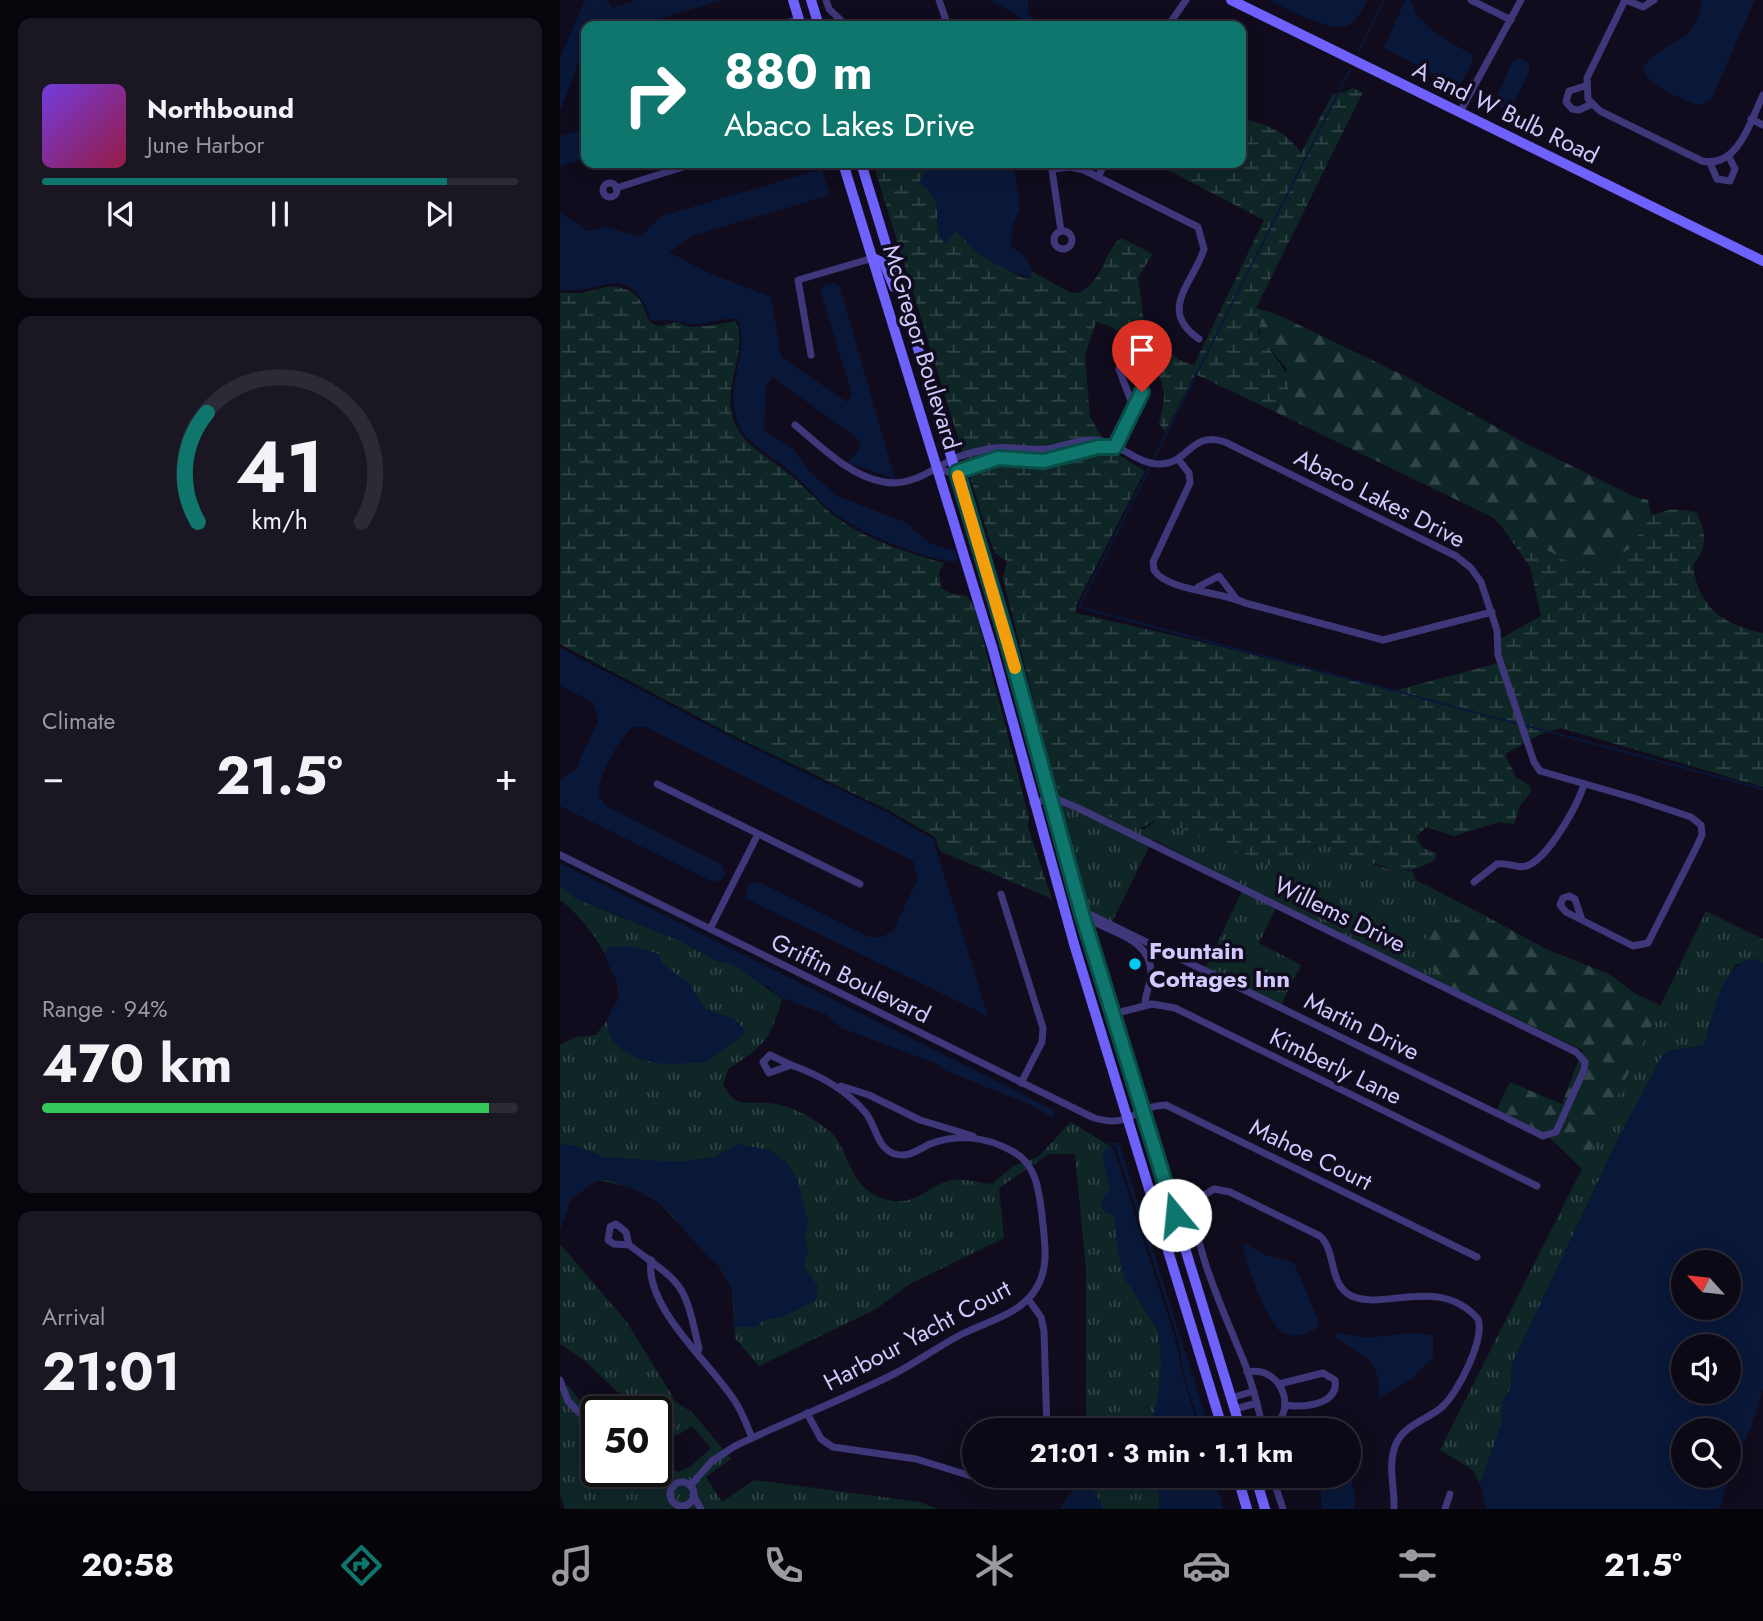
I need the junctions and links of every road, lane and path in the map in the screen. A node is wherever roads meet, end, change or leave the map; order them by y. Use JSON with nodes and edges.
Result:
{"nodes":[{"id":1,"x":793,"y":0,"type":"edge"},
{"id":2,"x":799,"y":0,"type":"edge"},
{"id":3,"x":811,"y":0,"type":"edge"},
{"id":4,"x":826,"y":0,"type":"edge"},
{"id":5,"x":939,"y":0,"type":"edge"},
{"id":6,"x":1186,"y":0,"type":"edge"},
{"id":7,"x":1231,"y":0,"type":"edge"},
{"id":8,"x":1471,"y":0,"type":"edge"},
{"id":9,"x":1521,"y":0,"type":"edge"},
{"id":10,"x":1625,"y":0,"type":"edge"},
{"id":11,"x":1654,"y":0,"type":"edge"},
{"id":12,"x":829,"y":9,"type":"junction"},
{"id":13,"x":815,"y":12,"type":"junction"},
{"id":14,"x":1511,"y":20,"type":"junction"},
{"id":15,"x":799,"y":21,"type":"edge"},
{"id":16,"x":818,"y":21,"type":"edge"},
{"id":17,"x":842,"y":21,"type":"edge"},
{"id":18,"x":946,"y":21,"type":"edge"},
{"id":19,"x":1171,"y":21,"type":"edge"},
{"id":20,"x":1585,"y":86,"type":"junction"},
{"id":21,"x":1763,"y":95,"type":"edge"},
{"id":22,"x":1592,"y":104,"type":"junction"},
{"id":23,"x":1460,"y":112,"type":"junction"},
{"id":24,"x":1751,"y":119,"type":"junction"},
{"id":25,"x":1763,"y":125,"type":"edge"},
{"id":26,"x":1729,"y":157,"type":"junction"},
{"id":27,"x":1710,"y":163,"type":"junction"},
{"id":28,"x":680,"y":168,"type":"edge"},
{"id":29,"x":845,"y":168,"type":"edge"},
{"id":30,"x":863,"y":168,"type":"edge"},
{"id":31,"x":1051,"y":168,"type":"edge"},
{"id":32,"x":1077,"y":168,"type":"edge"},
{"id":33,"x":1102,"y":168,"type":"edge"},
{"id":34,"x":1098,"y":177,"type":"junction"},
{"id":35,"x":616,"y":188,"type":"dead end"},
{"id":36,"x":1061,"y":231,"type":"dead end"},
{"id":37,"x":873,"y":258,"type":"junction"},
{"id":38,"x":1763,"y":261,"type":"edge"},
{"id":39,"x":905,"y":305,"type":"junction"},
{"id":40,"x":1199,"y":339,"type":"dead end"},
{"id":41,"x":811,"y":355,"type":"dead end"},
{"id":42,"x":1134,"y":408,"type":"junction"},
{"id":43,"x":795,"y":425,"type":"dead end"},
{"id":44,"x":1115,"y":447,"type":"junction"},
{"id":45,"x":952,"y":459,"type":"junction"},
{"id":46,"x":1178,"y":459,"type":"junction"},
{"id":47,"x":938,"y":470,"type":"junction"},
{"id":48,"x":957,"y":472,"type":"junction"},
{"id":49,"x":1196,"y":588,"type":"junction"},
{"id":50,"x":1236,"y":598,"type":"junction"},
{"id":51,"x":1492,"y":612,"type":"junction"},
{"id":52,"x":657,"y":783,"type":"dead end"},
{"id":53,"x":1584,"y":784,"type":"junction"},
{"id":54,"x":1049,"y":798,"type":"junction"},
{"id":55,"x":1033,"y":803,"type":"junction"},
{"id":56,"x":758,"y":834,"type":"junction"},
{"id":57,"x":1046,"y":847,"type":"junction"},
{"id":58,"x":560,"y":855,"type":"edge"},
{"id":59,"x":1474,"y":882,"type":"dead end"},
{"id":60,"x":859,"y":884,"type":"dead end"},
{"id":61,"x":1002,"y":894,"type":"dead end"},
{"id":62,"x":1082,"y":914,"type":"junction"},
{"id":63,"x":1582,"y":920,"type":"dead end"},
{"id":64,"x":710,"y":929,"type":"junction"},
{"id":65,"x":1145,"y":1005,"type":"junction"},
{"id":66,"x":1113,"y":1014,"type":"junction"},
{"id":67,"x":790,"y":1065,"type":"dead end"},
{"id":68,"x":834,"y":1083,"type":"junction"},
{"id":69,"x":1021,"y":1083,"type":"junction"},
{"id":70,"x":1570,"y":1102,"type":"joint"},
{"id":71,"x":1143,"y":1111,"type":"junction"},
{"id":72,"x":1128,"y":1120,"type":"junction"},
{"id":73,"x":977,"y":1138,"type":"junction"},
{"id":74,"x":1536,"y":1186,"type":"dead end"},
{"id":75,"x":629,"y":1245,"type":"dead end"},
{"id":76,"x":1477,"y":1257,"type":"dead end"},
{"id":77,"x":651,"y":1260,"type":"junction"},
{"id":78,"x":1028,"y":1299,"type":"junction"},
{"id":79,"x":699,"y":1353,"type":"junction"},
{"id":80,"x":1247,"y":1372,"type":"junction"},
{"id":81,"x":560,"y":1380,"type":"edge"},
{"id":82,"x":1279,"y":1384,"type":"junction"},
{"id":83,"x":1254,"y":1391,"type":"junction"},
{"id":84,"x":1231,"y":1398,"type":"junction"},
{"id":85,"x":1257,"y":1403,"type":"junction"},
{"id":86,"x":1285,"y":1405,"type":"junction"},
{"id":87,"x":1235,"y":1409,"type":"junction"},
{"id":88,"x":807,"y":1413,"type":"junction"},
{"id":89,"x":581,"y":1414,"type":"edge"},
{"id":90,"x":1047,"y":1418,"type":"edge"},
{"id":91,"x":1219,"y":1418,"type":"edge"},
{"id":92,"x":1238,"y":1418,"type":"edge"},
{"id":93,"x":1261,"y":1418,"type":"edge"},
{"id":94,"x":1280,"y":1418,"type":"edge"},
{"id":95,"x":752,"y":1438,"type":"junction"},
{"id":96,"x":962,"y":1474,"type":"edge"},
{"id":97,"x":674,"y":1486,"type":"joint"},
{"id":98,"x":690,"y":1486,"type":"junction"},
{"id":99,"x":1241,"y":1488,"type":"edge"},
{"id":100,"x":1259,"y":1488,"type":"edge"},
{"id":101,"x":1276,"y":1488,"type":"edge"},
{"id":102,"x":1450,"y":1494,"type":"dead end"},
{"id":103,"x":693,"y":1495,"type":"junction"},
{"id":104,"x":684,"y":1507,"type":"edge"},
{"id":105,"x":701,"y":1509,"type":"edge"},
{"id":106,"x":1247,"y":1509,"type":"edge"},
{"id":107,"x":1265,"y":1509,"type":"edge"},
{"id":108,"x":1283,"y":1509,"type":"edge"},
{"id":109,"x":1394,"y":1509,"type":"edge"},
{"id":110,"x":1444,"y":1509,"type":"edge"}],
"edges":[{"from":1,"to":15,"type":"main road"},
{"from":2,"to":13,"type":"main road"},
{"from":3,"to":13,"type":"main road"},
{"from":4,"to":12,"type":"street"},
{"from":5,"to":18,"type":"street"},
{"from":6,"to":19,"type":"street"},
{"from":7,"to":23,"type":"main road","name":"A and W Bulb Road"},
{"from":8,"to":14,"type":"street"},
{"from":9,"to":14,"type":"street"},
{"from":10,"to":11,"type":"street"},
{"from":10,"to":20,"type":"street"},
{"from":12,"to":13,"type":"street"},
{"from":12,"to":17,"type":"street"},
{"from":13,"to":16,"type":"main road"},
{"from":14,"to":23,"type":"street"},
{"from":20,"to":22,"type":"street"},
{"from":20,"to":22,"type":"street"},
{"from":21,"to":24,"type":"street"},
{"from":22,"to":27,"type":"street"},
{"from":23,"to":38,"type":"main road","name":"A and W Bulb Road"},
{"from":24,"to":25,"type":"street"},
{"from":24,"to":26,"type":"street"},
{"from":26,"to":27,"type":"street"},
{"from":26,"to":27,"type":"street"},
{"from":28,"to":35,"type":"street"},
{"from":29,"to":37,"type":"main road","name":"McGregor Boulevard"},
{"from":30,"to":39,"type":"main road","name":"McGregor Boulevard"},
{"from":31,"to":36,"type":"street"},
{"from":32,"to":34,"type":"street"},
{"from":33,"to":34,"type":"street"},
{"from":34,"to":40,"type":"street"},
{"from":37,"to":39,"type":"main road"},
{"from":37,"to":41,"type":"street"},
{"from":37,"to":47,"type":"main road","name":"McGregor Boulevard"},
{"from":39,"to":45,"type":"main road","name":"McGregor Boulevard"},
{"from":42,"to":42,"type":"street"},
{"from":42,"to":44,"type":"street"},
{"from":43,"to":47,"type":"street"},
{"from":44,"to":45,"type":"street"},
{"from":44,"to":46,"type":"street"},
{"from":44,"to":48,"type":"street"},
{"from":45,"to":47,"type":"street"},
{"from":45,"to":48,"type":"main road","name":"McGregor Boulevard"},
{"from":46,"to":49,"type":"street"},
{"from":46,"to":51,"type":"street","name":"Abaco Lakes Drive"},
{"from":47,"to":48,"type":"street"},
{"from":47,"to":55,"type":"main road","name":"McGregor Boulevard"},
{"from":48,"to":54,"type":"main road","name":"McGregor Boulevard"},
{"from":49,"to":50,"type":"street"},
{"from":49,"to":50,"type":"street"},
{"from":50,"to":51,"type":"street"},
{"from":51,"to":53,"type":"street","name":"Abaco Lakes Drive"},
{"from":52,"to":56,"type":"street"},
{"from":53,"to":59,"type":"street"},
{"from":53,"to":63,"type":"street","name":"Abaco Lakes Drive"},
{"from":54,"to":55,"type":"street"},
{"from":54,"to":62,"type":"main road","name":"McGregor Boulevard"},
{"from":54,"to":70,"type":"street","name":"Willems Drive"},
{"from":55,"to":57,"type":"main road","name":"McGregor Boulevard"},
{"from":56,"to":60,"type":"street"},
{"from":56,"to":64,"type":"street"},
{"from":57,"to":62,"type":"main road"},
{"from":57,"to":72,"type":"main road","name":"McGregor Boulevard"},
{"from":58,"to":64,"type":"street","name":"Griffin Boulevard"},
{"from":61,"to":69,"type":"street"},
{"from":62,"to":65,"type":"street"},
{"from":62,"to":66,"type":"main road","name":"McGregor Boulevard"},
{"from":62,"to":70,"type":"street","name":"Martin Drive"},
{"from":64,"to":69,"type":"street","name":"Griffin Boulevard"},
{"from":65,"to":66,"type":"street","name":"Kimberly Lane"},
{"from":65,"to":74,"type":"street","name":"Kimberly Lane"},
{"from":66,"to":71,"type":"main road","name":"McGregor Boulevard"},
{"from":67,"to":68,"type":"street","name":"Harbour Yacht Court"},
{"from":68,"to":73,"type":"street","name":"Harbour Yacht Court"},
{"from":68,"to":73,"type":"street","name":"Harbour Yacht Court"},
{"from":69,"to":72,"type":"street","name":"Griffin Boulevard"},
{"from":71,"to":72,"type":"street","name":"Mahoe Court"},
{"from":71,"to":76,"type":"street","name":"Mahoe Court"},
{"from":71,"to":84,"type":"main road","name":"McGregor Boulevard"},
{"from":72,"to":91,"type":"main road","name":"McGregor Boulevard"},
{"from":73,"to":78,"type":"street","name":"Harbour Yacht Court"},
{"from":75,"to":77,"type":"street"},
{"from":77,"to":79,"type":"street"},
{"from":77,"to":79,"type":"street"},
{"from":78,"to":88,"type":"street","name":"Harbour Yacht Court"},
{"from":78,"to":90,"type":"street"},
{"from":79,"to":95,"type":"street"},
{"from":80,"to":82,"type":"street"},
{"from":80,"to":83,"type":"street"},
{"from":80,"to":109,"type":"street"},
{"from":81,"to":89,"type":"street"},
{"from":82,"to":86,"type":"street"},
{"from":82,"to":86,"type":"street"},
{"from":83,"to":84,"type":"street"},
{"from":83,"to":85,"type":"street"},
{"from":84,"to":87,"type":"main road","name":"McGregor Boulevard"},
{"from":85,"to":87,"type":"street"},
{"from":85,"to":93,"type":"street"},
{"from":86,"to":94,"type":"street"},
{"from":87,"to":92,"type":"main road","name":"McGregor Boulevard"},
{"from":88,"to":95,"type":"street","name":"Harbour Yacht Court"},
{"from":88,"to":96,"type":"street"},
{"from":95,"to":98,"type":"street","name":"Harbour Yacht Court"},
{"from":97,"to":98,"type":"street"},
{"from":97,"to":104,"type":"street"},
{"from":98,"to":103,"type":"street"},
{"from":99,"to":106,"type":"main road"},
{"from":100,"to":107,"type":"main road"},
{"from":101,"to":108,"type":"street"},
{"from":102,"to":110,"type":"street"},
{"from":103,"to":104,"type":"street"},
{"from":103,"to":105,"type":"street"}]}
